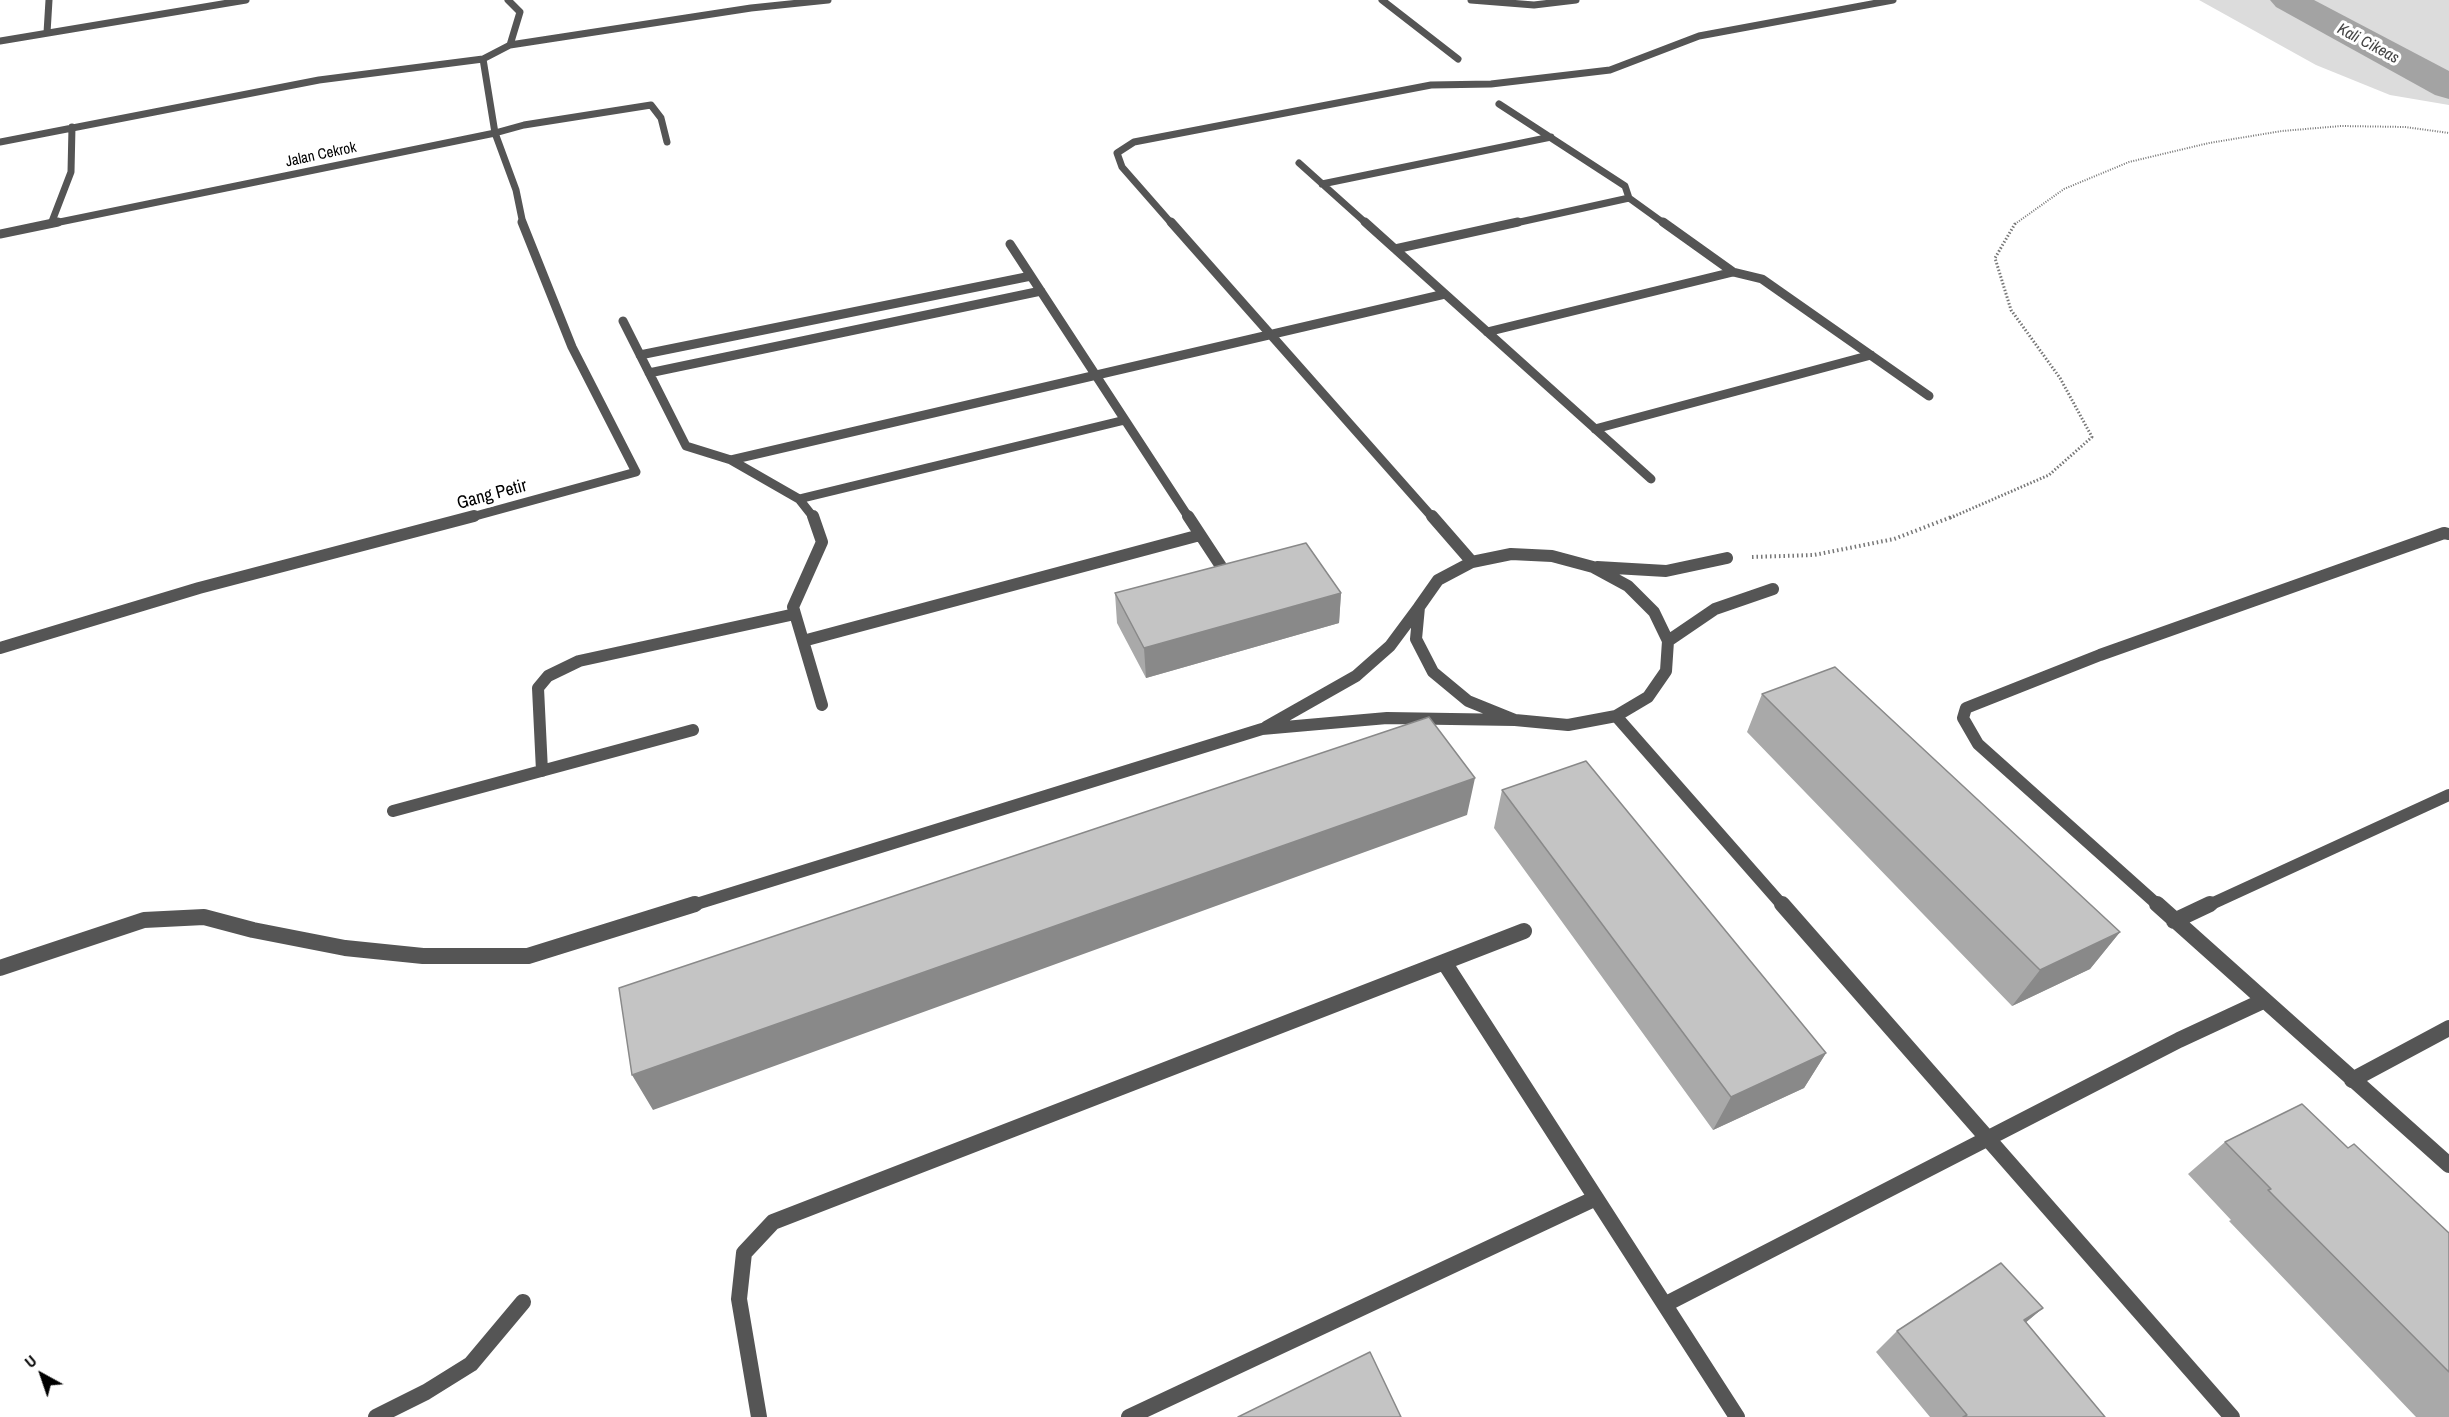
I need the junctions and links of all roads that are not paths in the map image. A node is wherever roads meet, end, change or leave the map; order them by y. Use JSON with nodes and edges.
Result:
{"nodes":[{"id":1,"x":49,"y":0,"type":"edge"},
{"id":2,"x":246,"y":0,"type":"edge"},
{"id":3,"x":508,"y":0,"type":"edge"},
{"id":4,"x":828,"y":0,"type":"edge"},
{"id":5,"x":1382,"y":0,"type":"edge"},
{"id":6,"x":1471,"y":0,"type":"edge"},
{"id":7,"x":1576,"y":0,"type":"edge"},
{"id":8,"x":1893,"y":0,"type":"edge"},
{"id":9,"x":1880,"y":1,"type":"edge"},
{"id":10,"x":47,"y":33,"type":"junction"},
{"id":11,"x":0,"y":41,"type":"edge"},
{"id":12,"x":510,"y":45,"type":"junction"},
{"id":13,"x":483,"y":59,"type":"junction"},
{"id":14,"x":1458,"y":59,"type":"dead end"},
{"id":15,"x":1499,"y":104,"type":"dead end"},
{"id":16,"x":72,"y":127,"type":"junction"},
{"id":17,"x":495,"y":133,"type":"junction"},
{"id":18,"x":1551,"y":137,"type":"junction"},
{"id":19,"x":0,"y":142,"type":"edge"},
{"id":20,"x":667,"y":142,"type":"dead end"},
{"id":21,"x":1299,"y":163,"type":"dead end"},
{"id":22,"x":1322,"y":184,"type":"junction"},
{"id":23,"x":1629,"y":198,"type":"junction"},
{"id":24,"x":51,"y":224,"type":"junction"},
{"id":25,"x":0,"y":234,"type":"edge"},
{"id":26,"x":1010,"y":244,"type":"dead end"},
{"id":27,"x":1395,"y":249,"type":"junction"},
{"id":28,"x":1733,"y":272,"type":"junction"},
{"id":29,"x":1031,"y":276,"type":"junction"},
{"id":30,"x":1041,"y":291,"type":"junction"},
{"id":31,"x":1445,"y":294,"type":"junction"},
{"id":32,"x":840,"y":315,"type":"junction"},
{"id":33,"x":623,"y":321,"type":"dead end"},
{"id":34,"x":849,"y":331,"type":"junction"},
{"id":35,"x":1487,"y":332,"type":"junction"},
{"id":36,"x":1269,"y":334,"type":"junction"},
{"id":37,"x":1871,"y":355,"type":"junction"},
{"id":38,"x":640,"y":356,"type":"junction"},
{"id":39,"x":649,"y":373,"type":"junction"},
{"id":40,"x":1095,"y":375,"type":"junction"},
{"id":41,"x":1929,"y":396,"type":"dead end"},
{"id":42,"x":1125,"y":420,"type":"junction"},
{"id":43,"x":1595,"y":429,"type":"junction"},
{"id":44,"x":731,"y":460,"type":"junction"},
{"id":45,"x":1651,"y":479,"type":"dead end"},
{"id":46,"x":799,"y":499,"type":"junction"},
{"id":47,"x":2449,"y":534,"type":"edge"},
{"id":48,"x":1200,"y":535,"type":"junction"},
{"id":49,"x":1727,"y":558,"type":"road end"},
{"id":50,"x":1472,"y":562,"type":"junction"},
{"id":51,"x":1593,"y":567,"type":"junction"},
{"id":52,"x":1232,"y":584,"type":"edge"},
{"id":53,"x":1773,"y":589,"type":"dead end"},
{"id":54,"x":1419,"y":607,"type":"junction"},
{"id":55,"x":795,"y":614,"type":"junction"},
{"id":56,"x":803,"y":641,"type":"junction"},
{"id":57,"x":1668,"y":641,"type":"junction"},
{"id":58,"x":0,"y":648,"type":"edge"},
{"id":59,"x":822,"y":705,"type":"dead end"},
{"id":60,"x":1616,"y":716,"type":"junction"},
{"id":61,"x":1515,"y":720,"type":"junction"},
{"id":62,"x":1262,"y":729,"type":"junction"},
{"id":63,"x":693,"y":730,"type":"dead end"},
{"id":64,"x":542,"y":771,"type":"junction"},
{"id":65,"x":2449,"y":795,"type":"edge"},
{"id":66,"x":393,"y":811,"type":"dead end"},
{"id":67,"x":2174,"y":921,"type":"junction"},
{"id":68,"x":1524,"y":932,"type":"dead end"},
{"id":69,"x":1444,"y":962,"type":"junction"},
{"id":70,"x":0,"y":968,"type":"edge"},
{"id":71,"x":2263,"y":1001,"type":"junction"},
{"id":72,"x":2449,"y":1028,"type":"edge"},
{"id":73,"x":2352,"y":1080,"type":"junction"},
{"id":74,"x":1985,"y":1140,"type":"junction"},
{"id":75,"x":2449,"y":1165,"type":"edge"},
{"id":76,"x":1596,"y":1198,"type":"junction"},
{"id":77,"x":523,"y":1302,"type":"dead end"},
{"id":78,"x":1666,"y":1304,"type":"junction"},
{"id":79,"x":376,"y":1417,"type":"edge"},
{"id":80,"x":759,"y":1417,"type":"edge"},
{"id":81,"x":1129,"y":1417,"type":"edge"},
{"id":82,"x":1737,"y":1417,"type":"edge"},
{"id":83,"x":2232,"y":1417,"type":"edge"}],
"edges":[{"from":1,"to":10,"type":"street"},
{"from":2,"to":10,"type":"street"},
{"from":3,"to":12,"type":"street"},
{"from":4,"to":12,"type":"street"},
{"from":5,"to":14,"type":"street"},
{"from":6,"to":7,"type":"street"},
{"from":8,"to":9,"type":"street"},
{"from":9,"to":36,"type":"street"},
{"from":10,"to":11,"type":"street"},
{"from":12,"to":13,"type":"street"},
{"from":13,"to":16,"type":"street"},
{"from":13,"to":17,"type":"street"},
{"from":15,"to":18,"type":"street"},
{"from":16,"to":19,"type":"street"},
{"from":16,"to":24,"type":"street"},
{"from":17,"to":20,"type":"street","name":"Jalan Cekrok"},
{"from":17,"to":24,"type":"street","name":"Jalan Cekrok"},
{"from":17,"to":58,"type":"street","name":"Gang Petir"},
{"from":18,"to":22,"type":"street"},
{"from":18,"to":23,"type":"street"},
{"from":21,"to":22,"type":"street"},
{"from":22,"to":27,"type":"street"},
{"from":23,"to":27,"type":"street"},
{"from":23,"to":28,"type":"street"},
{"from":24,"to":25,"type":"street","name":"Jalan Cekrok"},
{"from":26,"to":29,"type":"street"},
{"from":27,"to":31,"type":"street"},
{"from":28,"to":35,"type":"street"},
{"from":28,"to":37,"type":"street"},
{"from":29,"to":30,"type":"street"},
{"from":29,"to":32,"type":"street"},
{"from":30,"to":34,"type":"street"},
{"from":30,"to":40,"type":"street"},
{"from":31,"to":35,"type":"street"},
{"from":31,"to":36,"type":"street"},
{"from":32,"to":34,"type":"street"},
{"from":32,"to":38,"type":"street"},
{"from":33,"to":38,"type":"street"},
{"from":34,"to":39,"type":"street"},
{"from":35,"to":43,"type":"street"},
{"from":36,"to":40,"type":"street"},
{"from":36,"to":50,"type":"street"},
{"from":37,"to":41,"type":"street"},
{"from":37,"to":43,"type":"street"},
{"from":38,"to":39,"type":"street"},
{"from":39,"to":44,"type":"street"},
{"from":40,"to":42,"type":"street"},
{"from":40,"to":44,"type":"street"},
{"from":42,"to":46,"type":"street"},
{"from":42,"to":48,"type":"street"},
{"from":43,"to":45,"type":"street"},
{"from":44,"to":46,"type":"street"},
{"from":46,"to":55,"type":"street"},
{"from":47,"to":67,"type":"street"},
{"from":48,"to":52,"type":"street"},
{"from":48,"to":56,"type":"street"},
{"from":49,"to":51,"type":"street"},
{"from":50,"to":51,"type":"street"},
{"from":50,"to":54,"type":"street"},
{"from":51,"to":57,"type":"street"},
{"from":53,"to":57,"type":"street"},
{"from":54,"to":61,"type":"street"},
{"from":54,"to":62,"type":"street"},
{"from":55,"to":56,"type":"street"},
{"from":55,"to":64,"type":"street"},
{"from":56,"to":59,"type":"street"},
{"from":57,"to":60,"type":"street"},
{"from":60,"to":61,"type":"street"},
{"from":60,"to":74,"type":"street"},
{"from":61,"to":62,"type":"street"},
{"from":62,"to":70,"type":"street"},
{"from":63,"to":64,"type":"street"},
{"from":64,"to":66,"type":"street"},
{"from":65,"to":67,"type":"street"},
{"from":67,"to":71,"type":"street"},
{"from":68,"to":69,"type":"street"},
{"from":69,"to":76,"type":"street"},
{"from":69,"to":80,"type":"street"},
{"from":71,"to":73,"type":"street"},
{"from":71,"to":74,"type":"street"},
{"from":72,"to":73,"type":"street"},
{"from":73,"to":75,"type":"street"},
{"from":74,"to":78,"type":"street"},
{"from":74,"to":83,"type":"street"},
{"from":76,"to":78,"type":"street"},
{"from":76,"to":81,"type":"street"},
{"from":77,"to":79,"type":"street"},
{"from":78,"to":82,"type":"street"}]}
